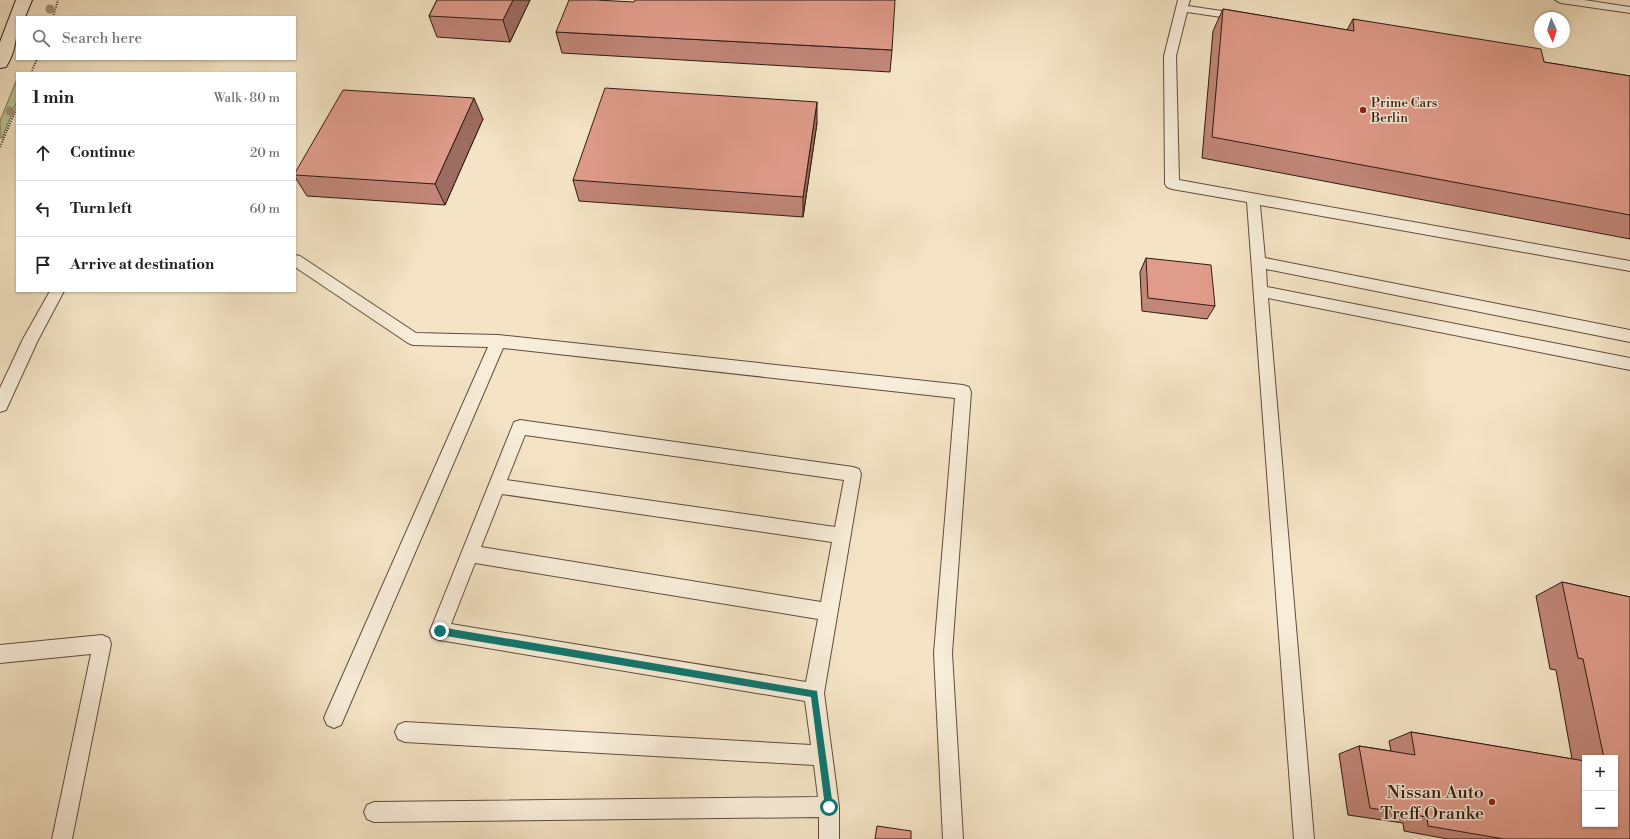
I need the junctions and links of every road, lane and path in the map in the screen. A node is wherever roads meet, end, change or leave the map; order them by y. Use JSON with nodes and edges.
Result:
{"nodes":[{"id":1,"x":24,"y":0,"type":"edge"},
{"id":2,"x":58,"y":0,"type":"edge"},
{"id":3,"x":1560,"y":0,"type":"edge"},
{"id":4,"x":1183,"y":4,"type":"edge"},
{"id":5,"x":1630,"y":10,"type":"edge"},
{"id":6,"x":18,"y":16,"type":"edge"},
{"id":7,"x":53,"y":16,"type":"edge"},
{"id":8,"x":1253,"y":19,"type":"edge"},
{"id":9,"x":16,"y":21,"type":"edge"},
{"id":10,"x":37,"y":60,"type":"edge"},
{"id":11,"x":0,"y":62,"type":"edge"},
{"id":12,"x":31,"y":72,"type":"edge"},
{"id":13,"x":16,"y":108,"type":"edge"},
{"id":14,"x":0,"y":147,"type":"edge"},
{"id":15,"x":1253,"y":198,"type":"junction"},
{"id":16,"x":296,"y":261,"type":"edge"},
{"id":17,"x":1258,"y":262,"type":"junction"},
{"id":18,"x":1630,"y":266,"type":"edge"},
{"id":19,"x":1261,"y":291,"type":"junction"},
{"id":20,"x":56,"y":292,"type":"edge"},
{"id":21,"x":1630,"y":336,"type":"edge"},
{"id":22,"x":498,"y":341,"type":"junction"},
{"id":23,"x":1630,"y":364,"type":"edge"},
{"id":24,"x":0,"y":405,"type":"edge"},
{"id":25,"x":496,"y":486,"type":"junction"},
{"id":26,"x":842,"y":536,"type":"junction"},
{"id":27,"x":471,"y":554,"type":"junction"},
{"id":28,"x":828,"y":612,"type":"junction"},
{"id":29,"x":0,"y":654,"type":"edge"},
{"id":30,"x":814,"y":693,"type":"junction"},
{"id":31,"x":334,"y":718,"type":"dead end"},
{"id":32,"x":405,"y":732,"type":"dead end"},
{"id":33,"x":822,"y":756,"type":"junction"},
{"id":34,"x":829,"y":807,"type":"junction"},
{"id":35,"x":374,"y":812,"type":"dead end"},
{"id":36,"x":62,"y":839,"type":"edge"},
{"id":37,"x":830,"y":839,"type":"edge"},
{"id":38,"x":953,"y":839,"type":"edge"},
{"id":39,"x":1304,"y":839,"type":"edge"}],
"edges":[{"from":1,"to":6,"type":"street"},
{"from":2,"to":7,"type":"path"},
{"from":3,"to":5,"type":"lane"},
{"from":4,"to":8,"type":"lane"},
{"from":4,"to":15,"type":"lane"},
{"from":9,"to":11,"type":"street"},
{"from":10,"to":12,"type":"path"},
{"from":13,"to":14,"type":"path"},
{"from":15,"to":17,"type":"lane"},
{"from":15,"to":18,"type":"lane"},
{"from":16,"to":22,"type":"lane"},
{"from":17,"to":19,"type":"lane"},
{"from":17,"to":21,"type":"lane"},
{"from":19,"to":23,"type":"lane"},
{"from":19,"to":39,"type":"lane"},
{"from":20,"to":24,"type":"lane"},
{"from":22,"to":31,"type":"lane"},
{"from":22,"to":38,"type":"lane"},
{"from":25,"to":26,"type":"lane"},
{"from":25,"to":26,"type":"lane"},
{"from":25,"to":27,"type":"lane"},
{"from":26,"to":28,"type":"lane"},
{"from":27,"to":28,"type":"lane"},
{"from":27,"to":30,"type":"lane"},
{"from":28,"to":30,"type":"lane"},
{"from":29,"to":36,"type":"lane"},
{"from":30,"to":33,"type":"lane"},
{"from":32,"to":33,"type":"lane"},
{"from":33,"to":34,"type":"lane"},
{"from":34,"to":35,"type":"lane"},
{"from":34,"to":37,"type":"lane"}]}
